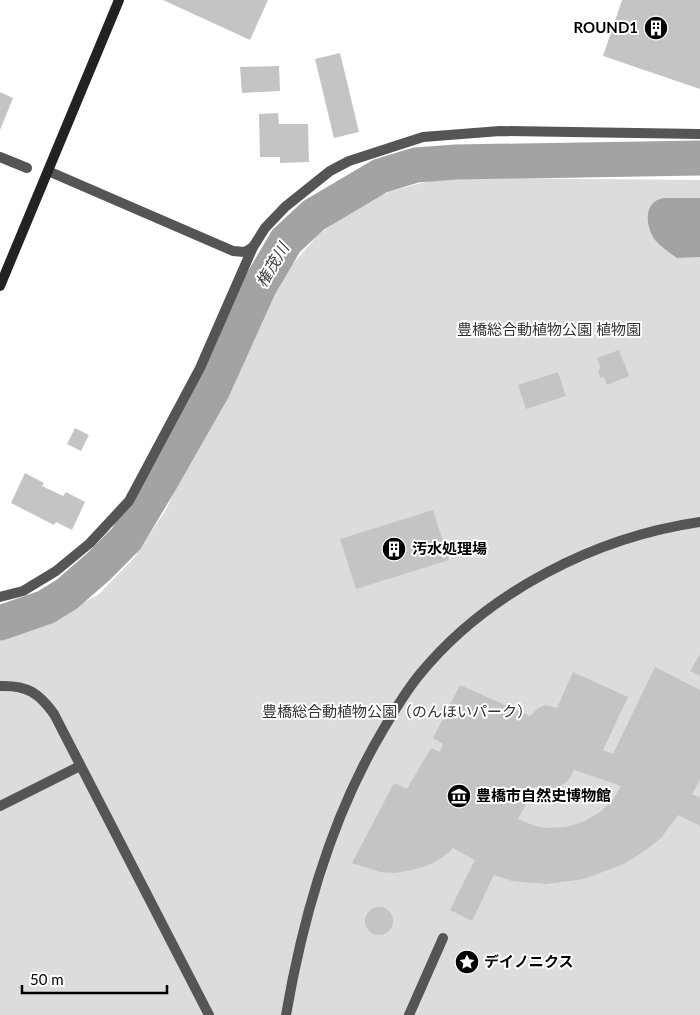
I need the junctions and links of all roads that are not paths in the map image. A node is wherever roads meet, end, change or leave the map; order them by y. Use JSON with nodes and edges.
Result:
{"nodes":[{"id":1,"x":119,"y":0,"type":"edge"},
{"id":2,"x":700,"y":134,"type":"edge"},
{"id":3,"x":0,"y":157,"type":"edge"},
{"id":4,"x":27,"y":168,"type":"dead end"},
{"id":5,"x":48,"y":171,"type":"junction"},
{"id":6,"x":253,"y":247,"type":"junction"},
{"id":7,"x":0,"y":286,"type":"edge"},
{"id":8,"x":700,"y":522,"type":"edge"},
{"id":9,"x":0,"y":597,"type":"edge"},
{"id":10,"x":0,"y":686,"type":"edge"},
{"id":11,"x":80,"y":766,"type":"junction"},
{"id":12,"x":0,"y":806,"type":"edge"},
{"id":13,"x":443,"y":938,"type":"dead end"},
{"id":14,"x":209,"y":1015,"type":"edge"},
{"id":15,"x":286,"y":1015,"type":"edge"},
{"id":16,"x":409,"y":1015,"type":"edge"}],
"edges":[{"from":1,"to":5,"type":"street"},
{"from":2,"to":6,"type":"street"},
{"from":3,"to":4,"type":"street"},
{"from":5,"to":6,"type":"street"},
{"from":5,"to":7,"type":"street"},
{"from":6,"to":9,"type":"street"},
{"from":8,"to":15,"type":"street"},
{"from":10,"to":11,"type":"street"},
{"from":11,"to":12,"type":"street"},
{"from":11,"to":14,"type":"street"},
{"from":13,"to":16,"type":"street"}]}
